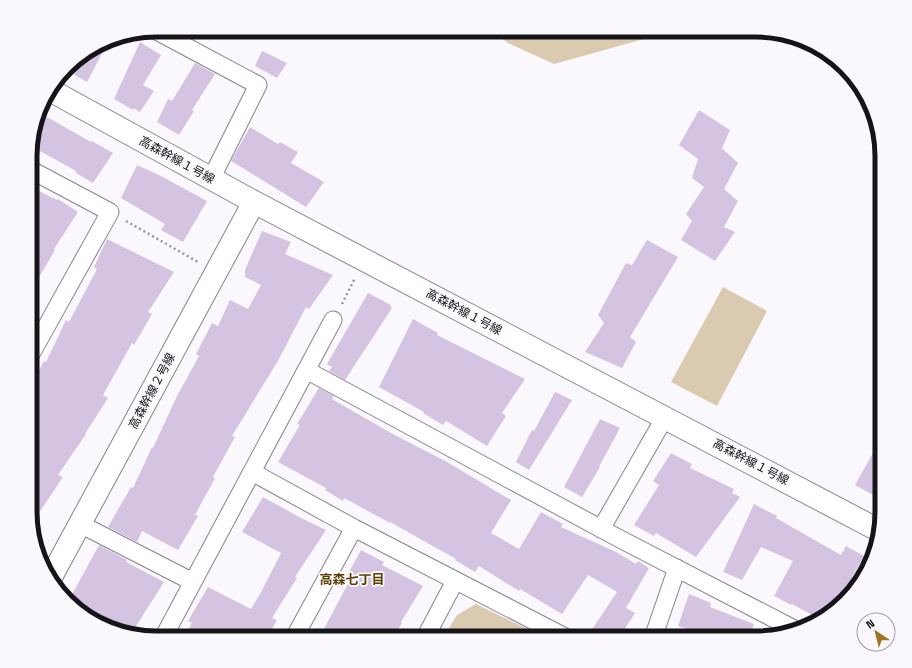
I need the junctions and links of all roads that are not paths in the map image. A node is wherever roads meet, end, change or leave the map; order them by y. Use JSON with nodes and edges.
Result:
{"nodes":[{"id":1,"x":173,"y":37,"type":"edge"},
{"id":2,"x":55,"y":93,"type":"edge"},
{"id":3,"x":37,"y":173,"type":"edge"},
{"id":4,"x":211,"y":179,"type":"junction"},
{"id":5,"x":254,"y":202,"type":"junction"},
{"id":6,"x":333,"y":320,"type":"road end"},
{"id":7,"x":37,"y":343,"type":"edge"},
{"id":8,"x":306,"y":370,"type":"junction"},
{"id":9,"x":665,"y":417,"type":"junction"},
{"id":10,"x":252,"y":472,"type":"junction"},
{"id":11,"x":80,"y":524,"type":"junction"},
{"id":12,"x":874,"y":527,"type":"edge"},
{"id":13,"x":354,"y":528,"type":"junction"},
{"id":14,"x":601,"y":529,"type":"junction"},
{"id":15,"x":677,"y":568,"type":"junction"},
{"id":16,"x":54,"y":572,"type":"edge"},
{"id":17,"x":455,"y":581,"type":"junction"},
{"id":18,"x":193,"y":582,"type":"junction"},
{"id":19,"x":785,"y":627,"type":"edge"},
{"id":20,"x":168,"y":631,"type":"edge"},
{"id":21,"x":298,"y":631,"type":"edge"},
{"id":22,"x":429,"y":631,"type":"edge"},
{"id":23,"x":553,"y":631,"type":"edge"},
{"id":24,"x":655,"y":631,"type":"edge"}],
"edges":[{"from":1,"to":4,"type":"street"},
{"from":2,"to":4,"type":"street","name":"高森幹線１号線"},
{"from":3,"to":7,"type":"street"},
{"from":4,"to":5,"type":"street","name":"高森幹線１号線"},
{"from":5,"to":9,"type":"street","name":"高森幹線１号線"},
{"from":5,"to":11,"type":"street","name":"高森幹線２号線"},
{"from":6,"to":8,"type":"street"},
{"from":8,"to":10,"type":"street"},
{"from":8,"to":14,"type":"street"},
{"from":9,"to":12,"type":"street","name":"高森幹線１号線"},
{"from":9,"to":14,"type":"street"},
{"from":10,"to":13,"type":"street"},
{"from":10,"to":18,"type":"street"},
{"from":11,"to":16,"type":"street","name":"高森幹線２号線"},
{"from":11,"to":18,"type":"street"},
{"from":13,"to":17,"type":"street"},
{"from":13,"to":21,"type":"street"},
{"from":14,"to":15,"type":"street"},
{"from":15,"to":19,"type":"street"},
{"from":15,"to":24,"type":"street"},
{"from":17,"to":22,"type":"street"},
{"from":17,"to":23,"type":"street"},
{"from":18,"to":20,"type":"street"}]}
